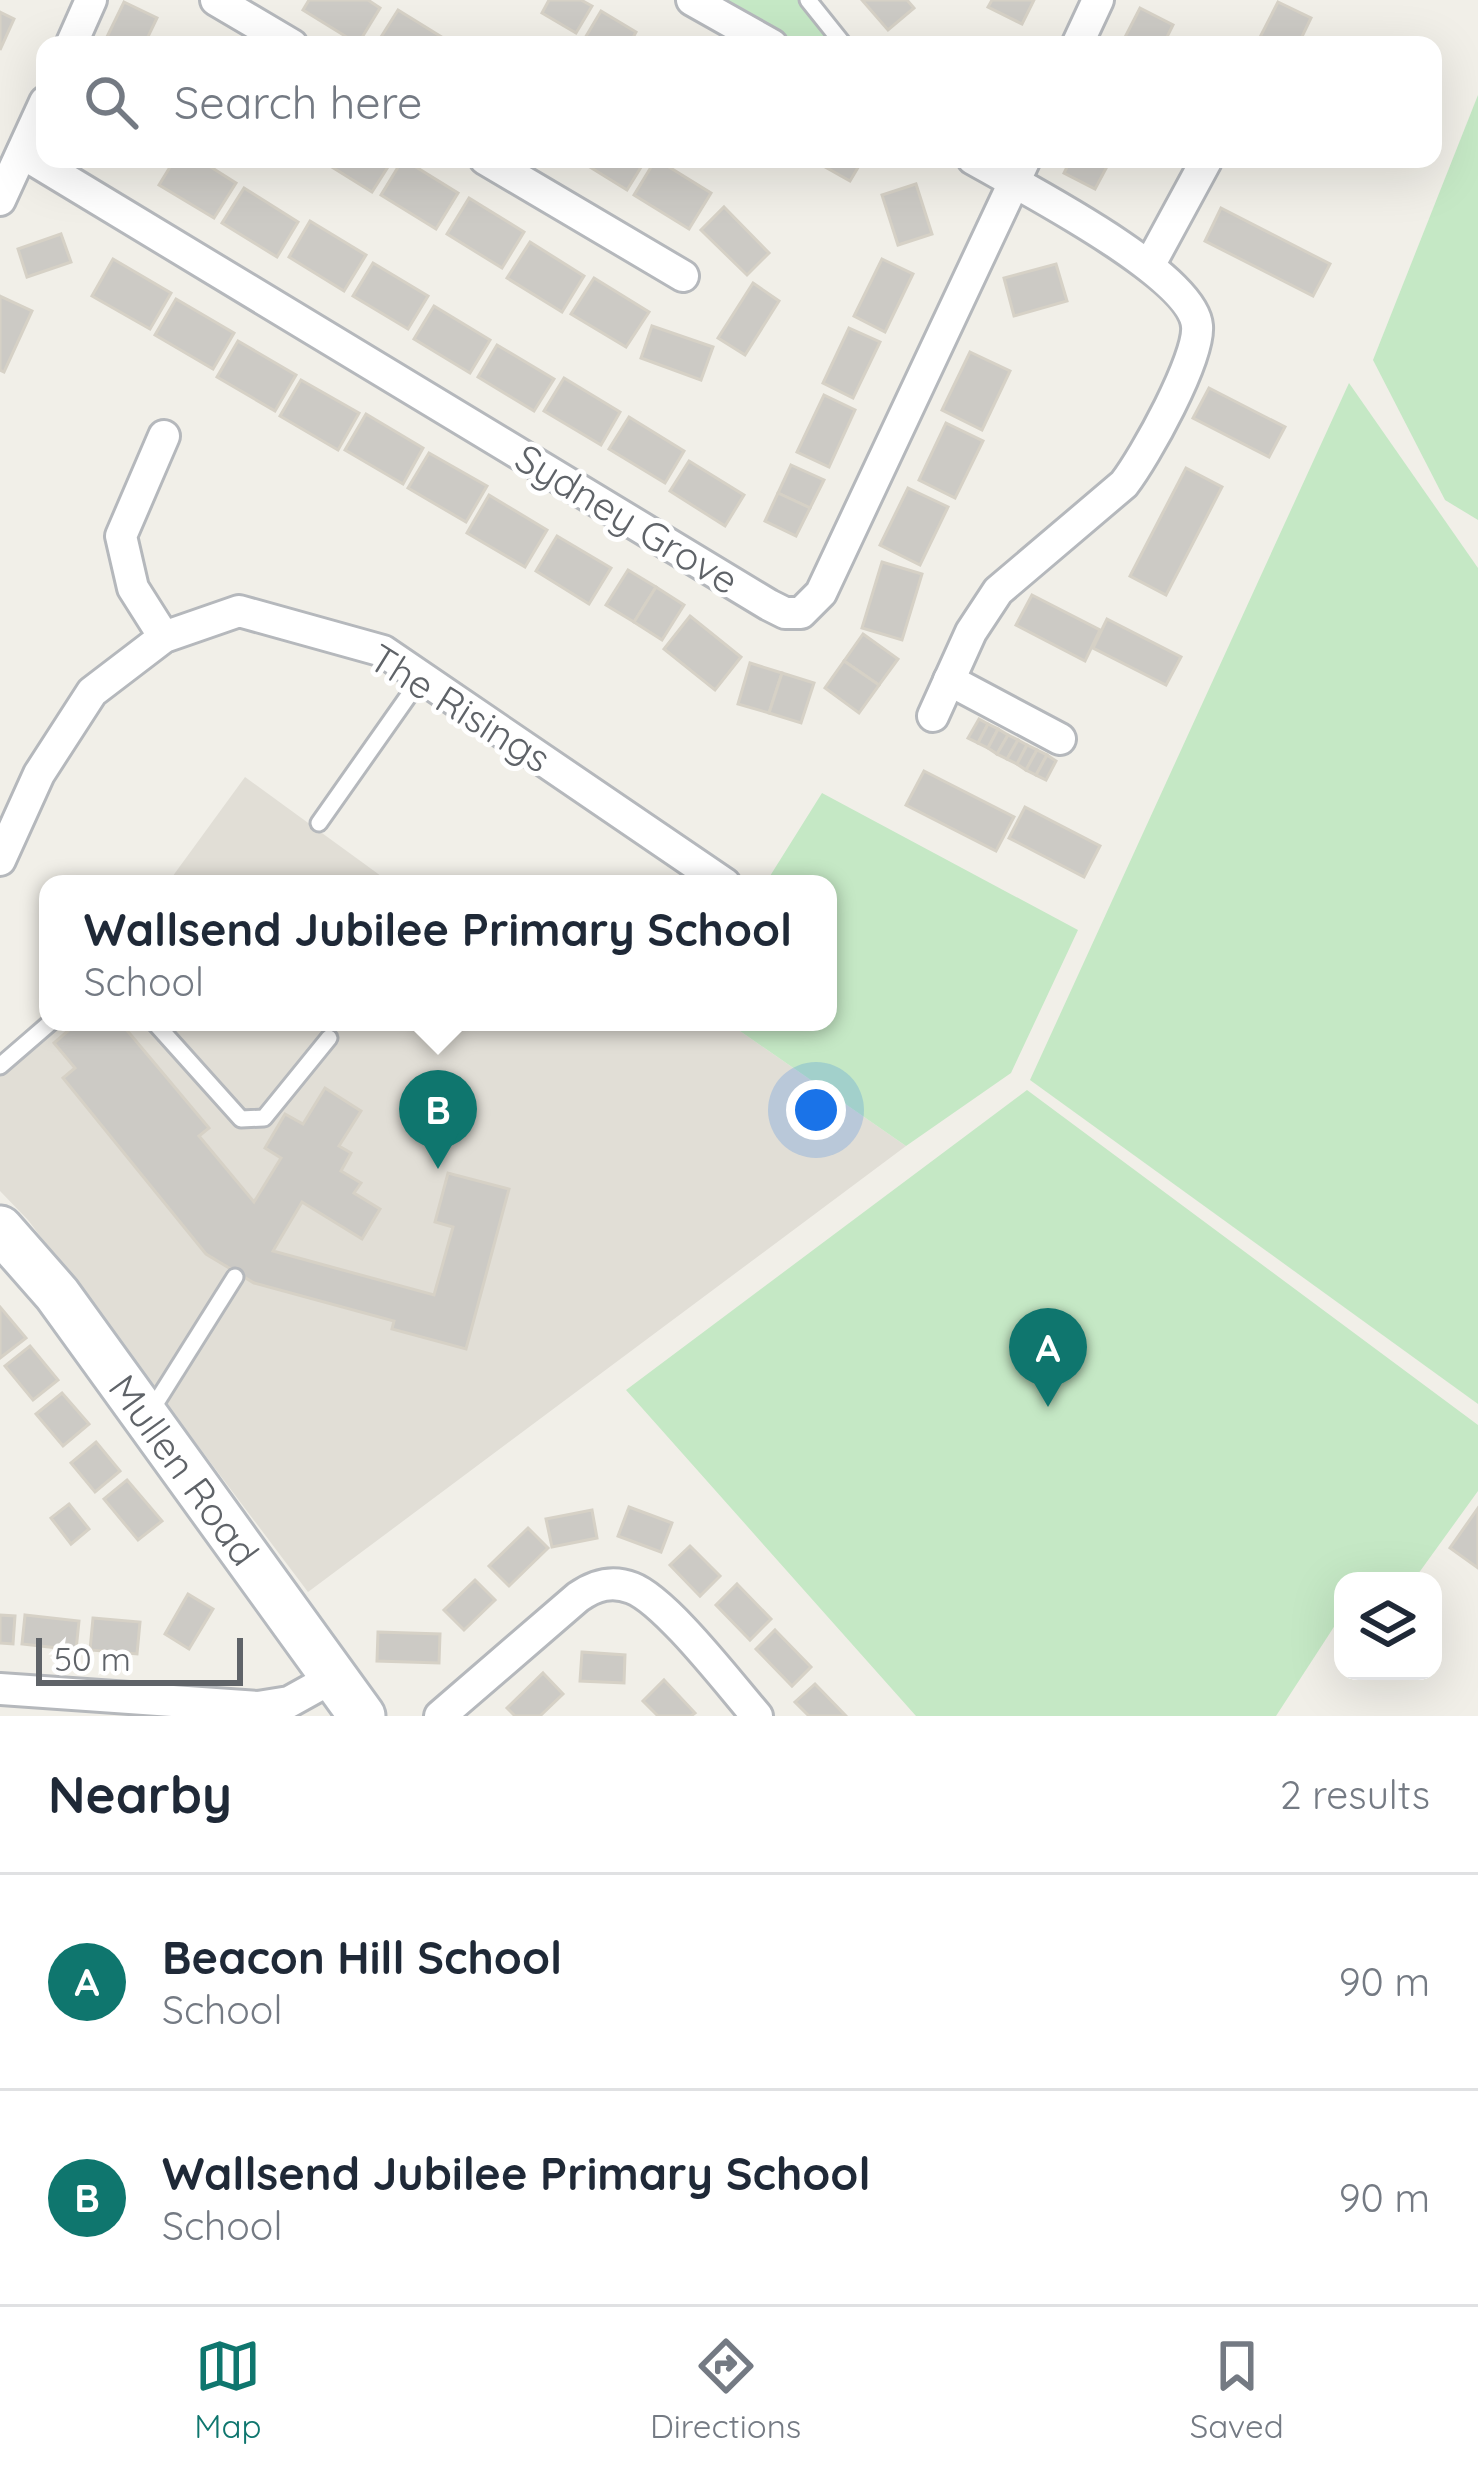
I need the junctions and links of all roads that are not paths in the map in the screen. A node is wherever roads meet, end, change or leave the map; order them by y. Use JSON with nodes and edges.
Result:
{"nodes":[{"id":1,"x":92,"y":0,"type":"edge"},
{"id":2,"x":216,"y":0,"type":"edge"},
{"id":3,"x":692,"y":0,"type":"edge"},
{"id":4,"x":808,"y":0,"type":"edge"},
{"id":5,"x":1098,"y":0,"type":"edge"},
{"id":6,"x":75,"y":36,"type":"edge"},
{"id":7,"x":277,"y":36,"type":"edge"},
{"id":8,"x":756,"y":36,"type":"edge"},
{"id":9,"x":837,"y":36,"type":"edge"},
{"id":10,"x":1082,"y":36,"type":"edge"},
{"id":11,"x":36,"y":122,"type":"edge"},
{"id":12,"x":22,"y":153,"type":"junction"},
{"id":13,"x":36,"y":161,"type":"edge"},
{"id":14,"x":47,"y":168,"type":"edge"},
{"id":15,"x":500,"y":168,"type":"edge"},
{"id":16,"x":1202,"y":168,"type":"edge"},
{"id":17,"x":1020,"y":171,"type":"edge"},
{"id":18,"x":0,"y":200,"type":"edge"},
{"id":19,"x":1149,"y":266,"type":"junction"},
{"id":20,"x":683,"y":276,"type":"dead end"},
{"id":21,"x":164,"y":436,"type":"dead end"},
{"id":22,"x":164,"y":637,"type":"junction"},
{"id":23,"x":421,"y":678,"type":"junction"},
{"id":24,"x":949,"y":680,"type":"junction"},
{"id":25,"x":933,"y":716,"type":"dead end"},
{"id":26,"x":1060,"y":739,"type":"dead end"},
{"id":27,"x":319,"y":823,"type":"dead end"},
{"id":28,"x":0,"y":860,"type":"edge"},
{"id":29,"x":712,"y":875,"type":"edge"},
{"id":30,"x":41,"y":1031,"type":"edge"},
{"id":31,"x":162,"y":1031,"type":"edge"},
{"id":32,"x":328,"y":1038,"type":"dead end"},
{"id":33,"x":0,"y":1066,"type":"edge"},
{"id":34,"x":0,"y":1229,"type":"edge"},
{"id":35,"x":235,"y":1277,"type":"dead end"},
{"id":36,"x":148,"y":1417,"type":"junction"},
{"id":37,"x":334,"y":1678,"type":"junction"},
{"id":38,"x":0,"y":1689,"type":"edge"},
{"id":39,"x":362,"y":1716,"type":"edge"},
{"id":40,"x":440,"y":1716,"type":"edge"},
{"id":41,"x":758,"y":1716,"type":"edge"}],
"edges":[{"from":1,"to":6,"type":"street"},
{"from":2,"to":7,"type":"street"},
{"from":3,"to":8,"type":"street"},
{"from":4,"to":9,"type":"lane"},
{"from":5,"to":10,"type":"street"},
{"from":11,"to":12,"type":"street"},
{"from":12,"to":13,"type":"street","name":"Sydney Grove"},
{"from":12,"to":18,"type":"street"},
{"from":14,"to":17,"type":"street","name":"Sydney Grove"},
{"from":15,"to":20,"type":"street"},
{"from":16,"to":19,"type":"street"},
{"from":17,"to":19,"type":"street"},
{"from":19,"to":24,"type":"street"},
{"from":21,"to":22,"type":"street"},
{"from":22,"to":23,"type":"street","name":"The Risings"},
{"from":22,"to":28,"type":"street","name":"The Risings"},
{"from":23,"to":27,"type":"lane"},
{"from":23,"to":29,"type":"street","name":"The Risings"},
{"from":24,"to":25,"type":"street"},
{"from":24,"to":26,"type":"street"},
{"from":30,"to":33,"type":"lane"},
{"from":31,"to":32,"type":"lane"},
{"from":34,"to":36,"type":"street","name":"Mullen Road"},
{"from":35,"to":36,"type":"lane"},
{"from":36,"to":37,"type":"street","name":"Mullen Road"},
{"from":37,"to":38,"type":"street"},
{"from":37,"to":39,"type":"street","name":"Mullen Road"},
{"from":40,"to":41,"type":"street"}]}
